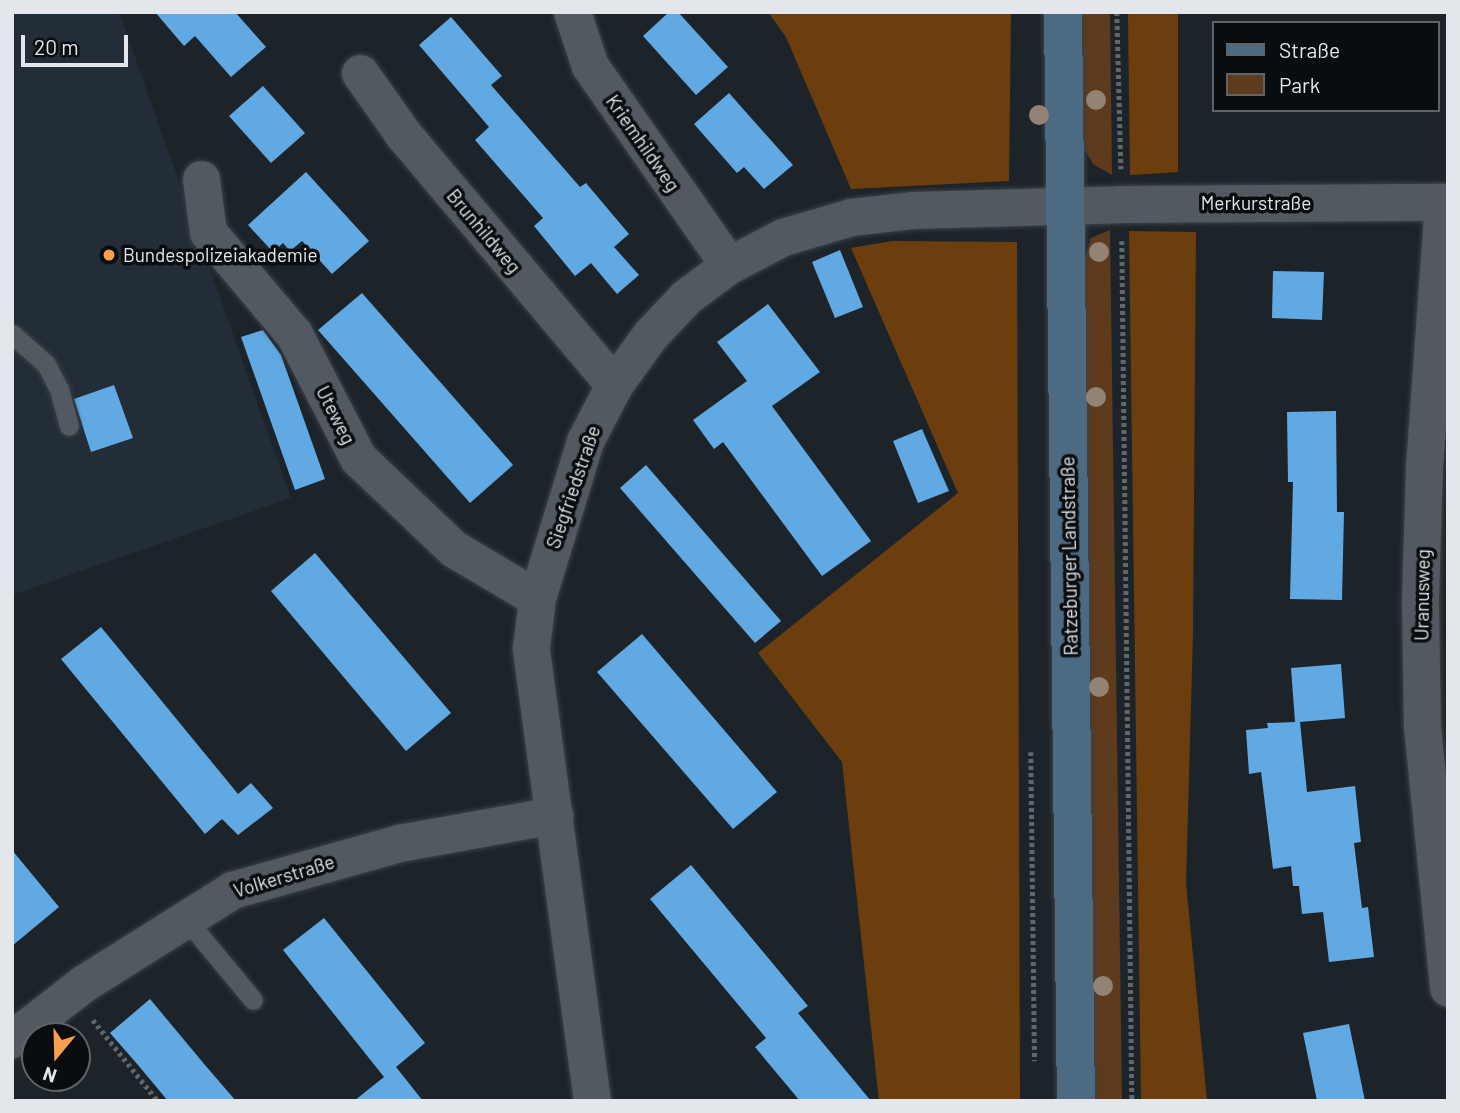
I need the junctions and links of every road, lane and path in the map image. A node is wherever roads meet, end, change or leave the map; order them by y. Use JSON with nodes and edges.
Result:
{"nodes":[{"id":1,"x":572,"y":12,"type":"edge"},
{"id":2,"x":1063,"y":12,"type":"edge"},
{"id":3,"x":1118,"y":12,"type":"edge"},
{"id":4,"x":360,"y":73,"type":"dead end"},
{"id":5,"x":201,"y":179,"type":"dead end"},
{"id":6,"x":1445,"y":202,"type":"edge"},
{"id":7,"x":1121,"y":204,"type":"junction"},
{"id":8,"x":1064,"y":206,"type":"junction"},
{"id":9,"x":730,"y":265,"type":"junction"},
{"id":10,"x":12,"y":334,"type":"edge"},
{"id":11,"x":614,"y":385,"type":"junction"},
{"id":12,"x":69,"y":426,"type":"dead end"},
{"id":13,"x":537,"y":598,"type":"junction"},
{"id":14,"x":555,"y":815,"type":"junction"},
{"id":15,"x":186,"y":919,"type":"junction"},
{"id":16,"x":1448,"y":988,"type":"edge"},
{"id":17,"x":71,"y":993,"type":"junction"},
{"id":18,"x":253,"y":1000,"type":"dead end"},
{"id":19,"x":12,"y":1039,"type":"edge"},
{"id":20,"x":158,"y":1101,"type":"edge"},
{"id":21,"x":592,"y":1101,"type":"edge"},
{"id":22,"x":1076,"y":1101,"type":"edge"},
{"id":23,"x":1132,"y":1101,"type":"edge"}],
"edges":[{"from":1,"to":9,"type":"street","name":"Kriemhildweg"},
{"from":2,"to":8,"type":"main road","name":"Ratzeburger Landstraße"},
{"from":3,"to":7,"type":"path"},
{"from":4,"to":11,"type":"street","name":"Brunhildweg"},
{"from":5,"to":13,"type":"street","name":"Uteweg"},
{"from":6,"to":7,"type":"street","name":"Merkurstraße"},
{"from":6,"to":16,"type":"street","name":"Uranusweg"},
{"from":7,"to":8,"type":"street","name":"Merkurstraße"},
{"from":7,"to":23,"type":"path"},
{"from":8,"to":9,"type":"street","name":"Siegfriedstraße"},
{"from":8,"to":22,"type":"main road","name":"Ratzeburger Landstraße"},
{"from":9,"to":11,"type":"street","name":"Siegfriedstraße"},
{"from":10,"to":12,"type":"lane"},
{"from":11,"to":13,"type":"street","name":"Siegfriedstraße"},
{"from":13,"to":14,"type":"street","name":"Siegfriedstraße"},
{"from":14,"to":15,"type":"street","name":"Volkerstraße"},
{"from":14,"to":21,"type":"street","name":"Siegfriedstraße"},
{"from":15,"to":17,"type":"street","name":"Volkerstraße"},
{"from":15,"to":18,"type":"lane"},
{"from":17,"to":19,"type":"street","name":"Volkerstraße"},
{"from":17,"to":20,"type":"path"}]}
